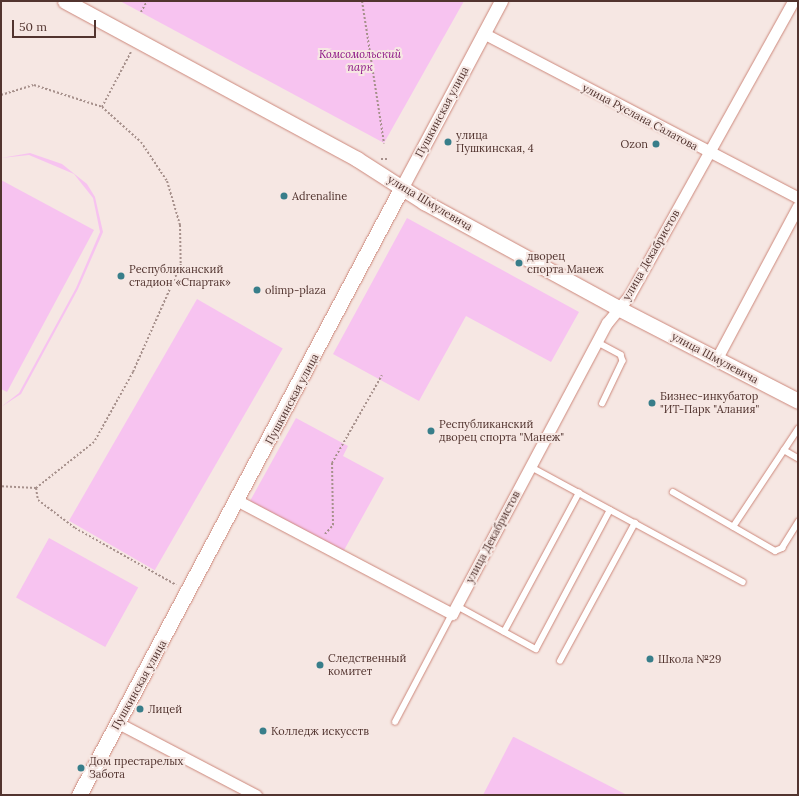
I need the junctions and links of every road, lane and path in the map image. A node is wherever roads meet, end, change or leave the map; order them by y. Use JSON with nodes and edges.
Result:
{"nodes":[{"id":1,"x":65,"y":1,"type":"edge"},
{"id":2,"x":147,"y":1,"type":"edge"},
{"id":3,"x":362,"y":1,"type":"edge"},
{"id":4,"x":501,"y":1,"type":"edge"},
{"id":5,"x":792,"y":3,"type":"edge"},
{"id":6,"x":140,"y":12,"type":"dead end"},
{"id":7,"x":483,"y":33,"type":"junction"},
{"id":8,"x":138,"y":40,"type":"junction"},
{"id":9,"x":1,"y":95,"type":"edge"},
{"id":10,"x":102,"y":107,"type":"junction"},
{"id":11,"x":384,"y":143,"type":"dead end"},
{"id":12,"x":710,"y":154,"type":"junction"},
{"id":13,"x":402,"y":187,"type":"junction"},
{"id":14,"x":798,"y":198,"type":"edge"},
{"id":15,"x":798,"y":206,"type":"edge"},
{"id":16,"x":620,"y":309,"type":"junction"},
{"id":17,"x":597,"y":342,"type":"junction"},
{"id":18,"x":717,"y":358,"type":"junction"},
{"id":19,"x":382,"y":375,"type":"dead end"},
{"id":20,"x":798,"y":401,"type":"edge"},
{"id":21,"x":603,"y":403,"type":"dead end"},
{"id":22,"x":798,"y":430,"type":"edge"},
{"id":23,"x":784,"y":450,"type":"junction"},
{"id":24,"x":798,"y":458,"type":"edge"},
{"id":25,"x":531,"y":467,"type":"junction"},
{"id":26,"x":1,"y":486,"type":"edge"},
{"id":27,"x":36,"y":488,"type":"junction"},
{"id":28,"x":672,"y":492,"type":"dead end"},
{"id":29,"x":579,"y":493,"type":"junction"},
{"id":30,"x":238,"y":501,"type":"junction"},
{"id":31,"x":610,"y":510,"type":"junction"},
{"id":32,"x":798,"y":522,"type":"edge"},
{"id":33,"x":635,"y":523,"type":"junction"},
{"id":34,"x":733,"y":527,"type":"junction"},
{"id":35,"x":318,"y":543,"type":"junction"},
{"id":36,"x":743,"y":582,"type":"dead end"},
{"id":37,"x":189,"y":592,"type":"junction"},
{"id":38,"x":454,"y":610,"type":"junction"},
{"id":39,"x":504,"y":632,"type":"junction"},
{"id":40,"x":560,"y":662,"type":"dead end"},
{"id":41,"x":396,"y":722,"type":"dead end"},
{"id":42,"x":118,"y":723,"type":"junction"},
{"id":43,"x":79,"y":795,"type":"edge"},
{"id":44,"x":256,"y":795,"type":"edge"}],
"edges":[{"from":1,"to":8,"type":"main road","name":"улица Шмулевича"},
{"from":2,"to":6,"type":"path"},
{"from":3,"to":11,"type":"path"},
{"from":4,"to":7,"type":"street","name":"Пушкинская улица"},
{"from":5,"to":12,"type":"street","name":"улица Декабристов"},
{"from":7,"to":12,"type":"street","name":"улица Руслана Салатова"},
{"from":7,"to":13,"type":"street","name":"Пушкинская улица"},
{"from":8,"to":10,"type":"path"},
{"from":8,"to":13,"type":"main road","name":"улица Шмулевича"},
{"from":9,"to":10,"type":"path"},
{"from":10,"to":27,"type":"path"},
{"from":12,"to":14,"type":"street","name":"улица Руслана Салатова"},
{"from":12,"to":16,"type":"street","name":"улица Декабристов"},
{"from":13,"to":16,"type":"main road","name":"улица Шмулевича"},
{"from":13,"to":30,"type":"main road","name":"Пушкинская улица"},
{"from":15,"to":18,"type":"street"},
{"from":16,"to":17,"type":"street","name":"улица Декабристов"},
{"from":16,"to":18,"type":"main road","name":"улица Шмулевича"},
{"from":17,"to":21,"type":"lane"},
{"from":17,"to":25,"type":"street","name":"улица Декабристов"},
{"from":18,"to":20,"type":"main road","name":"улица Шмулевича"},
{"from":19,"to":35,"type":"path"},
{"from":22,"to":23,"type":"lane"},
{"from":23,"to":24,"type":"lane"},
{"from":23,"to":34,"type":"lane"},
{"from":25,"to":29,"type":"lane"},
{"from":25,"to":38,"type":"street","name":"улица Декабристов"},
{"from":26,"to":27,"type":"path"},
{"from":27,"to":37,"type":"path"},
{"from":28,"to":34,"type":"lane"},
{"from":29,"to":31,"type":"lane"},
{"from":29,"to":39,"type":"lane"},
{"from":30,"to":35,"type":"street"},
{"from":30,"to":37,"type":"main road","name":"Пушкинская улица"},
{"from":31,"to":33,"type":"lane"},
{"from":31,"to":39,"type":"lane"},
{"from":32,"to":34,"type":"lane"},
{"from":33,"to":36,"type":"lane"},
{"from":33,"to":40,"type":"lane"},
{"from":35,"to":38,"type":"street"},
{"from":37,"to":42,"type":"main road","name":"Пушкинская улица"},
{"from":38,"to":39,"type":"lane"},
{"from":38,"to":41,"type":"lane","name":"улица Декабристов"},
{"from":42,"to":43,"type":"main road","name":"Пушкинская улица"},
{"from":42,"to":44,"type":"street"}]}
